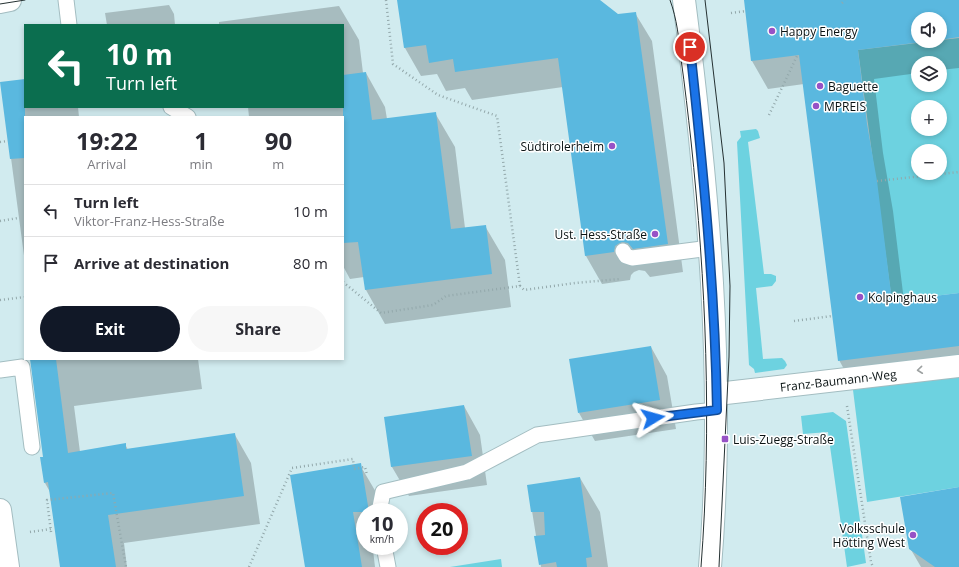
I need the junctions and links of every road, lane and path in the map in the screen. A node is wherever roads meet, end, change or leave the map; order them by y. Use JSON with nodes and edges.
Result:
{"nodes":[{"id":1,"x":10,"y":0,"type":"edge"},
{"id":2,"x":66,"y":0,"type":"edge"},
{"id":3,"x":386,"y":0,"type":"edge"},
{"id":4,"x":684,"y":0,"type":"edge"},
{"id":5,"x":845,"y":0,"type":"edge"},
{"id":6,"x":0,"y":2,"type":"edge"},
{"id":7,"x":842,"y":3,"type":"dead end"},
{"id":8,"x":746,"y":11,"type":"dead end"},
{"id":9,"x":732,"y":13,"type":"dead end"},
{"id":10,"x":69,"y":24,"type":"edge"},
{"id":11,"x":796,"y":56,"type":"dead end"},
{"id":12,"x":173,"y":108,"type":"edge"},
{"id":13,"x":768,"y":115,"type":"dead end"},
{"id":14,"x":186,"y":116,"type":"edge"},
{"id":15,"x":8,"y":141,"type":"dead end"},
{"id":16,"x":0,"y":142,"type":"edge"},
{"id":17,"x":959,"y":172,"type":"edge"},
{"id":18,"x":877,"y":181,"type":"dead end"},
{"id":19,"x":18,"y":218,"type":"dead end"},
{"id":20,"x":0,"y":220,"type":"edge"},
{"id":21,"x":710,"y":248,"type":"junction"},
{"id":22,"x":623,"y":251,"type":"dead end"},
{"id":23,"x":621,"y":279,"type":"dead end"},
{"id":24,"x":344,"y":283,"type":"edge"},
{"id":25,"x":520,"y":286,"type":"junction"},
{"id":26,"x":24,"y":297,"type":"edge"},
{"id":27,"x":0,"y":300,"type":"edge"},
{"id":28,"x":832,"y":316,"type":"dead end"},
{"id":29,"x":794,"y":321,"type":"dead end"},
{"id":30,"x":959,"y":366,"type":"edge"},
{"id":31,"x":0,"y":370,"type":"edge"},
{"id":32,"x":842,"y":379,"type":"junction"},
{"id":33,"x":717,"y":402,"type":"junction"},
{"id":34,"x":32,"y":447,"type":"dead end"},
{"id":35,"x":399,"y":488,"type":"junction"},
{"id":36,"x":381,"y":503,"type":"edge"},
{"id":37,"x":0,"y":510,"type":"edge"},
{"id":38,"x":25,"y":533,"type":"dead end"},
{"id":39,"x":386,"y":555,"type":"edge"},
{"id":40,"x":8,"y":567,"type":"edge"},
{"id":41,"x":126,"y":567,"type":"edge"},
{"id":42,"x":249,"y":567,"type":"edge"},
{"id":43,"x":388,"y":567,"type":"edge"},
{"id":44,"x":710,"y":567,"type":"edge"},
{"id":45,"x":873,"y":567,"type":"edge"}],
"edges":[{"from":1,"to":6,"type":"street"},
{"from":2,"to":10,"type":"lane"},
{"from":3,"to":25,"type":"path"},
{"from":4,"to":21,"type":"street"},
{"from":5,"to":7,"type":"path"},
{"from":8,"to":9,"type":"path"},
{"from":11,"to":13,"type":"path"},
{"from":12,"to":14,"type":"lane"},
{"from":15,"to":16,"type":"path"},
{"from":17,"to":18,"type":"path"},
{"from":19,"to":20,"type":"path"},
{"from":21,"to":22,"type":"lane"},
{"from":21,"to":33,"type":"street"},
{"from":23,"to":25,"type":"path"},
{"from":24,"to":25,"type":"path"},
{"from":26,"to":27,"type":"path"},
{"from":28,"to":29,"type":"path"},
{"from":30,"to":32,"type":"street","name":"Franz-Baumann-Weg","one_way":true},
{"from":31,"to":34,"type":"lane"},
{"from":32,"to":33,"type":"street","name":"Franz-Baumann-Weg"},
{"from":32,"to":45,"type":"path"},
{"from":33,"to":35,"type":"lane"},
{"from":33,"to":44,"type":"street"},
{"from":35,"to":36,"type":"lane"},
{"from":35,"to":42,"type":"path"},
{"from":37,"to":40,"type":"street"},
{"from":38,"to":41,"type":"path"},
{"from":39,"to":43,"type":"lane"}]}
